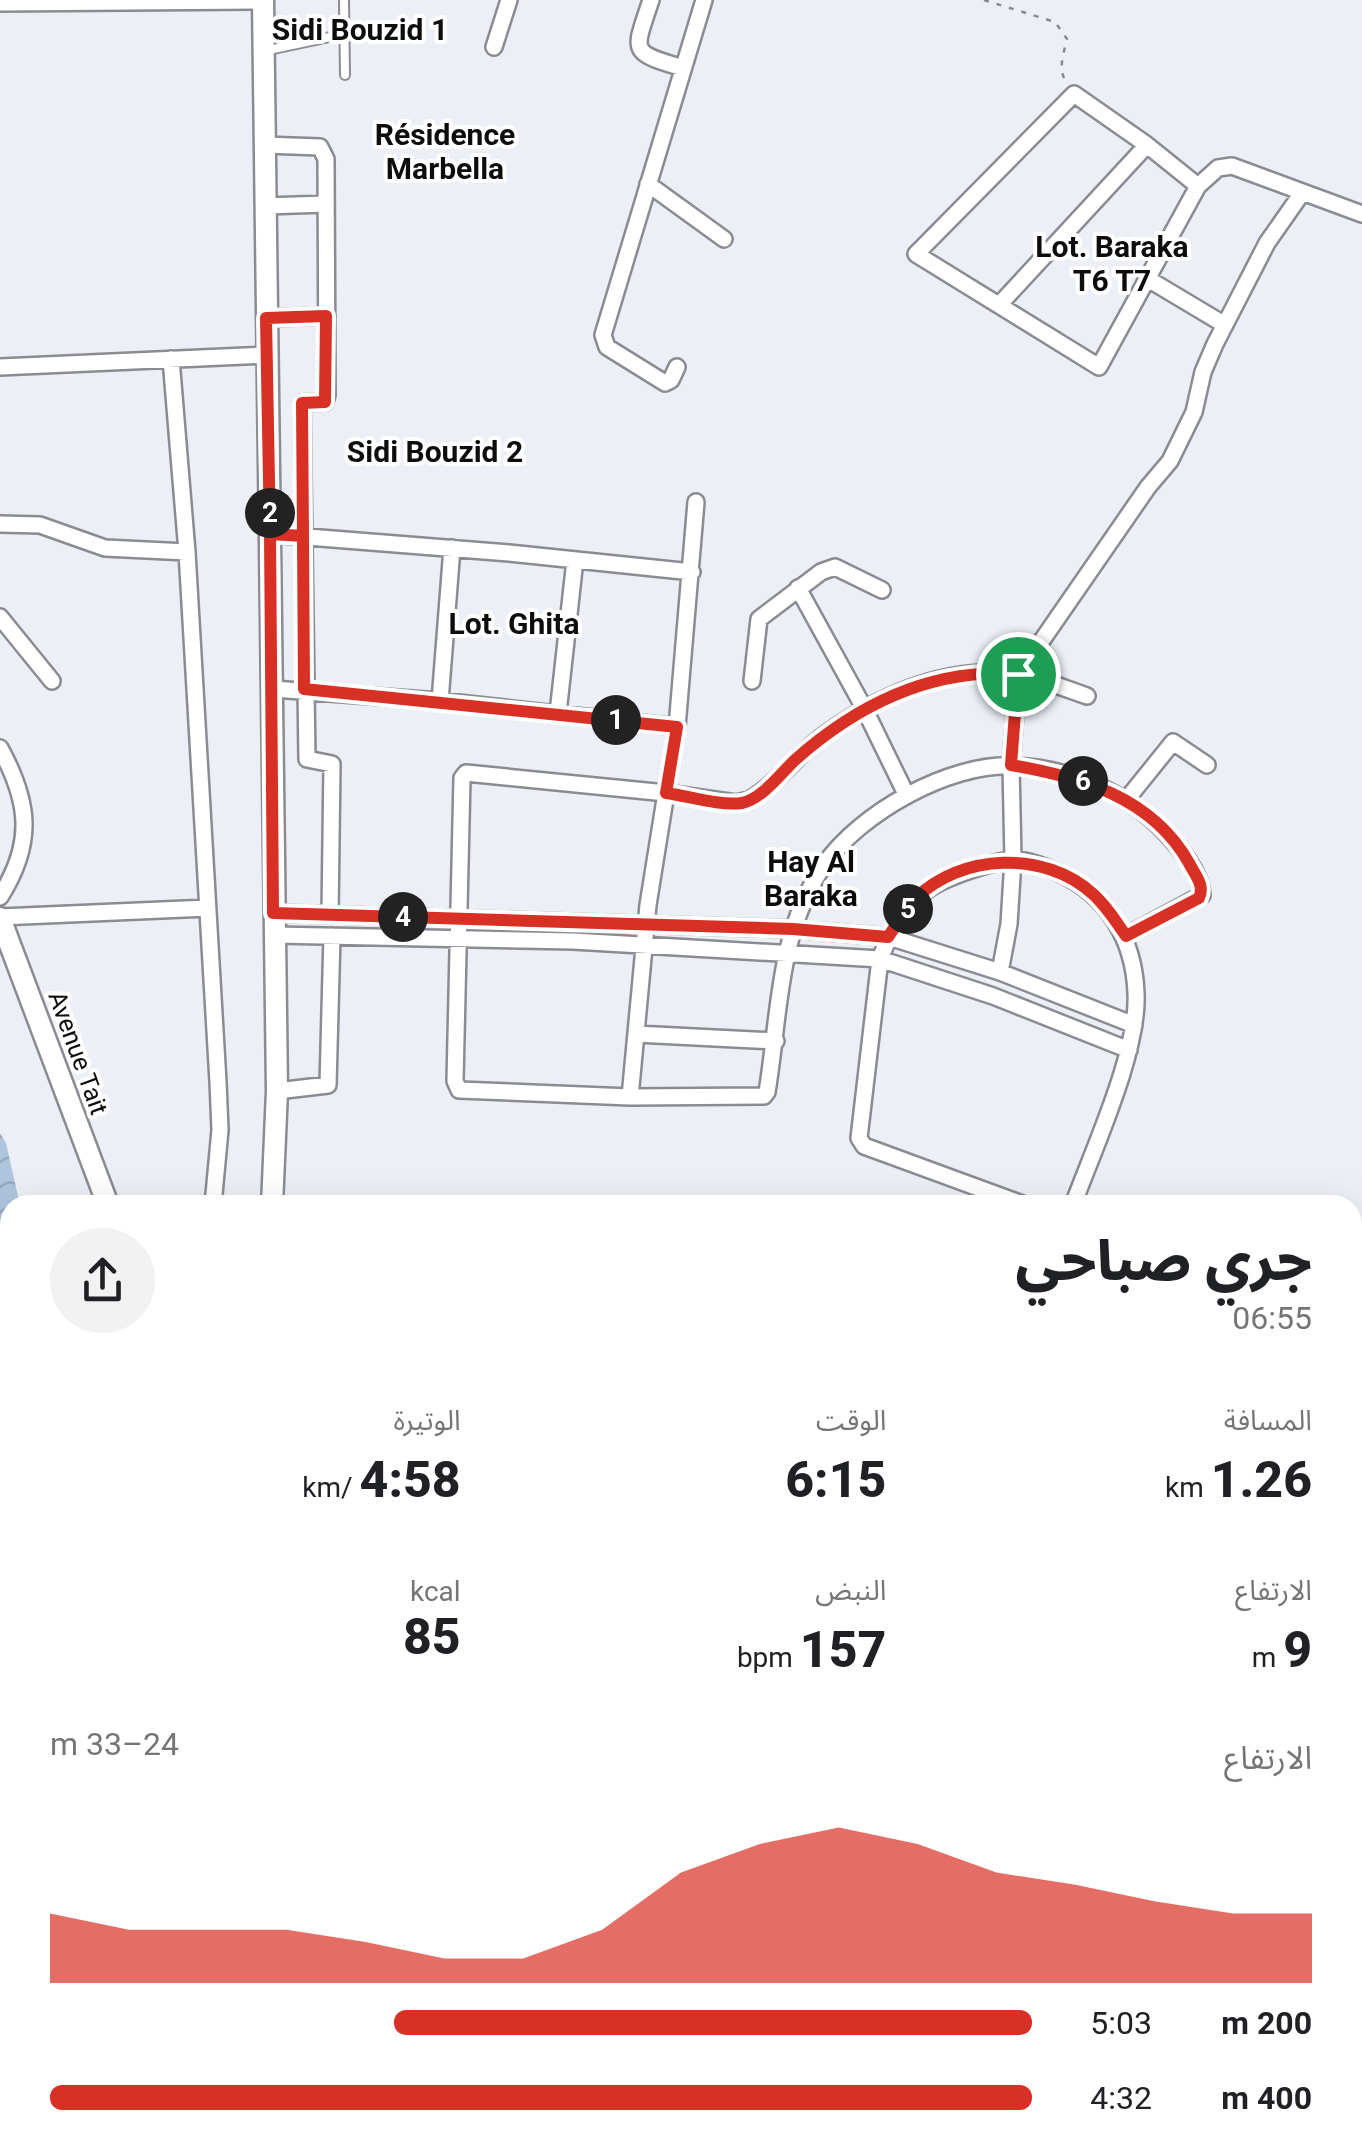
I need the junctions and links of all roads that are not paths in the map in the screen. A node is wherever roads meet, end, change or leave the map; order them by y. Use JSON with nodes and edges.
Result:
{"nodes":[{"id":1,"x":263,"y":0,"type":"edge"},
{"id":2,"x":344,"y":0,"type":"edge"},
{"id":3,"x":509,"y":0,"type":"edge"},
{"id":4,"x":651,"y":0,"type":"edge"},
{"id":5,"x":704,"y":0,"type":"edge"},
{"id":6,"x":0,"y":3,"type":"edge"},
{"id":7,"x":344,"y":34,"type":"junction"},
{"id":8,"x":494,"y":46,"type":"dead end"},
{"id":9,"x":264,"y":51,"type":"junction"},
{"id":10,"x":683,"y":68,"type":"junction"},
{"id":11,"x":345,"y":76,"type":"dead end"},
{"id":12,"x":264,"y":144,"type":"junction"},
{"id":13,"x":1148,"y":145,"type":"junction"},
{"id":14,"x":648,"y":184,"type":"junction"},
{"id":15,"x":1198,"y":186,"type":"junction"},
{"id":16,"x":1302,"y":193,"type":"junction"},
{"id":17,"x":326,"y":204,"type":"junction"},
{"id":18,"x":265,"y":206,"type":"junction"},
{"id":19,"x":1362,"y":214,"type":"edge"},
{"id":20,"x":724,"y":240,"type":"dead end"},
{"id":21,"x":1148,"y":278,"type":"junction"},
{"id":22,"x":999,"y":305,"type":"junction"},
{"id":23,"x":326,"y":316,"type":"junction"},
{"id":24,"x":266,"y":318,"type":"junction"},
{"id":25,"x":1225,"y":325,"type":"junction"},
{"id":26,"x":268,"y":355,"type":"junction"},
{"id":27,"x":172,"y":359,"type":"junction"},
{"id":28,"x":677,"y":367,"type":"dead end"},
{"id":29,"x":0,"y":368,"type":"edge"},
{"id":30,"x":268,"y":402,"type":"junction"},
{"id":31,"x":302,"y":403,"type":"junction"},
{"id":32,"x":696,"y":502,"type":"dead end"},
{"id":33,"x":0,"y":524,"type":"edge"},
{"id":34,"x":270,"y":534,"type":"junction"},
{"id":35,"x":303,"y":536,"type":"junction"},
{"id":36,"x":452,"y":548,"type":"junction"},
{"id":37,"x":187,"y":552,"type":"junction"},
{"id":38,"x":575,"y":560,"type":"junction"},
{"id":39,"x":692,"y":572,"type":"junction"},
{"id":40,"x":798,"y":588,"type":"junction"},
{"id":41,"x":882,"y":590,"type":"dead end"},
{"id":42,"x":0,"y":617,"type":"edge"},
{"id":43,"x":1018,"y":674,"type":"junction"},
{"id":44,"x":52,"y":681,"type":"dead end"},
{"id":45,"x":752,"y":681,"type":"dead end"},
{"id":46,"x":273,"y":688,"type":"junction"},
{"id":47,"x":304,"y":689,"type":"junction"},
{"id":48,"x":1087,"y":696,"type":"dead end"},
{"id":49,"x":440,"y":701,"type":"junction"},
{"id":50,"x":864,"y":708,"type":"junction"},
{"id":51,"x":558,"y":712,"type":"junction"},
{"id":52,"x":0,"y":748,"type":"edge"},
{"id":53,"x":271,"y":758,"type":"junction"},
{"id":54,"x":307,"y":759,"type":"junction"},
{"id":55,"x":1011,"y":765,"type":"junction"},
{"id":56,"x":1207,"y":766,"type":"dead end"},
{"id":57,"x":666,"y":793,"type":"junction"},
{"id":58,"x":906,"y":794,"type":"junction"},
{"id":59,"x":1127,"y":799,"type":"junction"},
{"id":60,"x":1013,"y":860,"type":"junction"},
{"id":61,"x":0,"y":897,"type":"edge"},
{"id":62,"x":208,"y":908,"type":"junction"},
{"id":63,"x":273,"y":913,"type":"junction"},
{"id":64,"x":330,"y":914,"type":"junction"},
{"id":65,"x":0,"y":918,"type":"edge"},
{"id":66,"x":458,"y":918,"type":"junction"},
{"id":67,"x":646,"y":926,"type":"junction"},
{"id":68,"x":793,"y":929,"type":"junction"},
{"id":69,"x":274,"y":935,"type":"junction"},
{"id":70,"x":332,"y":936,"type":"junction"},
{"id":71,"x":1126,"y":936,"type":"junction"},
{"id":72,"x":888,"y":937,"type":"junction"},
{"id":73,"x":458,"y":938,"type":"junction"},
{"id":74,"x":645,"y":944,"type":"junction"},
{"id":75,"x":784,"y":954,"type":"junction"},
{"id":76,"x":880,"y":959,"type":"junction"},
{"id":77,"x":1000,"y":972,"type":"junction"},
{"id":78,"x":1134,"y":1024,"type":"junction"},
{"id":79,"x":636,"y":1034,"type":"junction"},
{"id":80,"x":776,"y":1041,"type":"junction"},
{"id":81,"x":1129,"y":1050,"type":"junction"},
{"id":82,"x":276,"y":1091,"type":"junction"},
{"id":83,"x":630,"y":1096,"type":"junction"},
{"id":84,"x":104,"y":1195,"type":"edge"},
{"id":85,"x":213,"y":1195,"type":"edge"},
{"id":86,"x":272,"y":1195,"type":"edge"},
{"id":87,"x":998,"y":1195,"type":"edge"},
{"id":88,"x":1077,"y":1195,"type":"edge"}],
"edges":[{"from":1,"to":6,"type":"street"},
{"from":1,"to":9,"type":"street"},
{"from":2,"to":7,"type":"lane"},
{"from":3,"to":8,"type":"street"},
{"from":4,"to":10,"type":"street"},
{"from":5,"to":10,"type":"street"},
{"from":7,"to":9,"type":"lane"},
{"from":7,"to":11,"type":"lane"},
{"from":9,"to":12,"type":"street"},
{"from":10,"to":14,"type":"street"},
{"from":12,"to":17,"type":"street"},
{"from":12,"to":18,"type":"street"},
{"from":13,"to":15,"type":"street"},
{"from":13,"to":22,"type":"street"},
{"from":13,"to":22,"type":"street"},
{"from":14,"to":20,"type":"street"},
{"from":14,"to":28,"type":"street"},
{"from":15,"to":16,"type":"street"},
{"from":15,"to":21,"type":"street"},
{"from":16,"to":19,"type":"street"},
{"from":16,"to":25,"type":"street"},
{"from":17,"to":18,"type":"street"},
{"from":17,"to":23,"type":"street"},
{"from":18,"to":24,"type":"street"},
{"from":21,"to":22,"type":"street"},
{"from":21,"to":25,"type":"street"},
{"from":23,"to":24,"type":"street"},
{"from":23,"to":31,"type":"street"},
{"from":24,"to":26,"type":"street"},
{"from":25,"to":43,"type":"street"},
{"from":26,"to":27,"type":"street"},
{"from":26,"to":30,"type":"street"},
{"from":27,"to":29,"type":"street"},
{"from":27,"to":37,"type":"street"},
{"from":30,"to":31,"type":"street"},
{"from":30,"to":34,"type":"street"},
{"from":31,"to":35,"type":"street"},
{"from":32,"to":39,"type":"street"},
{"from":33,"to":37,"type":"street"},
{"from":34,"to":35,"type":"street"},
{"from":34,"to":46,"type":"street"},
{"from":35,"to":36,"type":"street"},
{"from":35,"to":47,"type":"street"},
{"from":36,"to":38,"type":"street"},
{"from":36,"to":49,"type":"street"},
{"from":37,"to":62,"type":"street"},
{"from":38,"to":39,"type":"street"},
{"from":38,"to":51,"type":"street"},
{"from":39,"to":51,"type":"street"},
{"from":40,"to":41,"type":"street"},
{"from":40,"to":45,"type":"street"},
{"from":40,"to":50,"type":"street"},
{"from":42,"to":44,"type":"street"},
{"from":43,"to":48,"type":"street"},
{"from":43,"to":50,"type":"street"},
{"from":43,"to":55,"type":"street"},
{"from":46,"to":47,"type":"street"},
{"from":46,"to":53,"type":"street"},
{"from":47,"to":49,"type":"street"},
{"from":47,"to":54,"type":"street"},
{"from":49,"to":51,"type":"street"},
{"from":50,"to":57,"type":"street"},
{"from":50,"to":58,"type":"street"},
{"from":52,"to":61,"type":"street"},
{"from":53,"to":54,"type":"street"},
{"from":53,"to":63,"type":"street"},
{"from":54,"to":64,"type":"street"},
{"from":55,"to":58,"type":"street"},
{"from":55,"to":59,"type":"street"},
{"from":55,"to":60,"type":"street"},
{"from":56,"to":59,"type":"street"},
{"from":57,"to":66,"type":"street"},
{"from":57,"to":67,"type":"street"},
{"from":58,"to":68,"type":"street"},
{"from":59,"to":71,"type":"street"},
{"from":60,"to":71,"type":"street"},
{"from":60,"to":72,"type":"street"},
{"from":60,"to":77,"type":"street"},
{"from":62,"to":65,"type":"street"},
{"from":62,"to":85,"type":"street"},
{"from":63,"to":64,"type":"street"},
{"from":63,"to":69,"type":"street"},
{"from":64,"to":66,"type":"street"},
{"from":65,"to":84,"type":"street","name":"Avenue Tait"},
{"from":66,"to":67,"type":"street"},
{"from":66,"to":73,"type":"street"},
{"from":67,"to":68,"type":"street"},
{"from":67,"to":74,"type":"street"},
{"from":68,"to":72,"type":"street"},
{"from":68,"to":75,"type":"street"},
{"from":69,"to":70,"type":"street"},
{"from":69,"to":82,"type":"street"},
{"from":70,"to":73,"type":"street"},
{"from":70,"to":82,"type":"street"},
{"from":71,"to":78,"type":"street"},
{"from":72,"to":76,"type":"street"},
{"from":72,"to":77,"type":"street"},
{"from":73,"to":74,"type":"street"},
{"from":73,"to":83,"type":"street"},
{"from":74,"to":75,"type":"street"},
{"from":74,"to":79,"type":"street"},
{"from":75,"to":76,"type":"street"},
{"from":75,"to":80,"type":"street"},
{"from":76,"to":81,"type":"street"},
{"from":76,"to":87,"type":"street"},
{"from":77,"to":78,"type":"street"},
{"from":78,"to":81,"type":"street"},
{"from":79,"to":80,"type":"street"},
{"from":79,"to":83,"type":"street"},
{"from":80,"to":83,"type":"street"},
{"from":81,"to":88,"type":"street"},
{"from":82,"to":86,"type":"street"}]}
